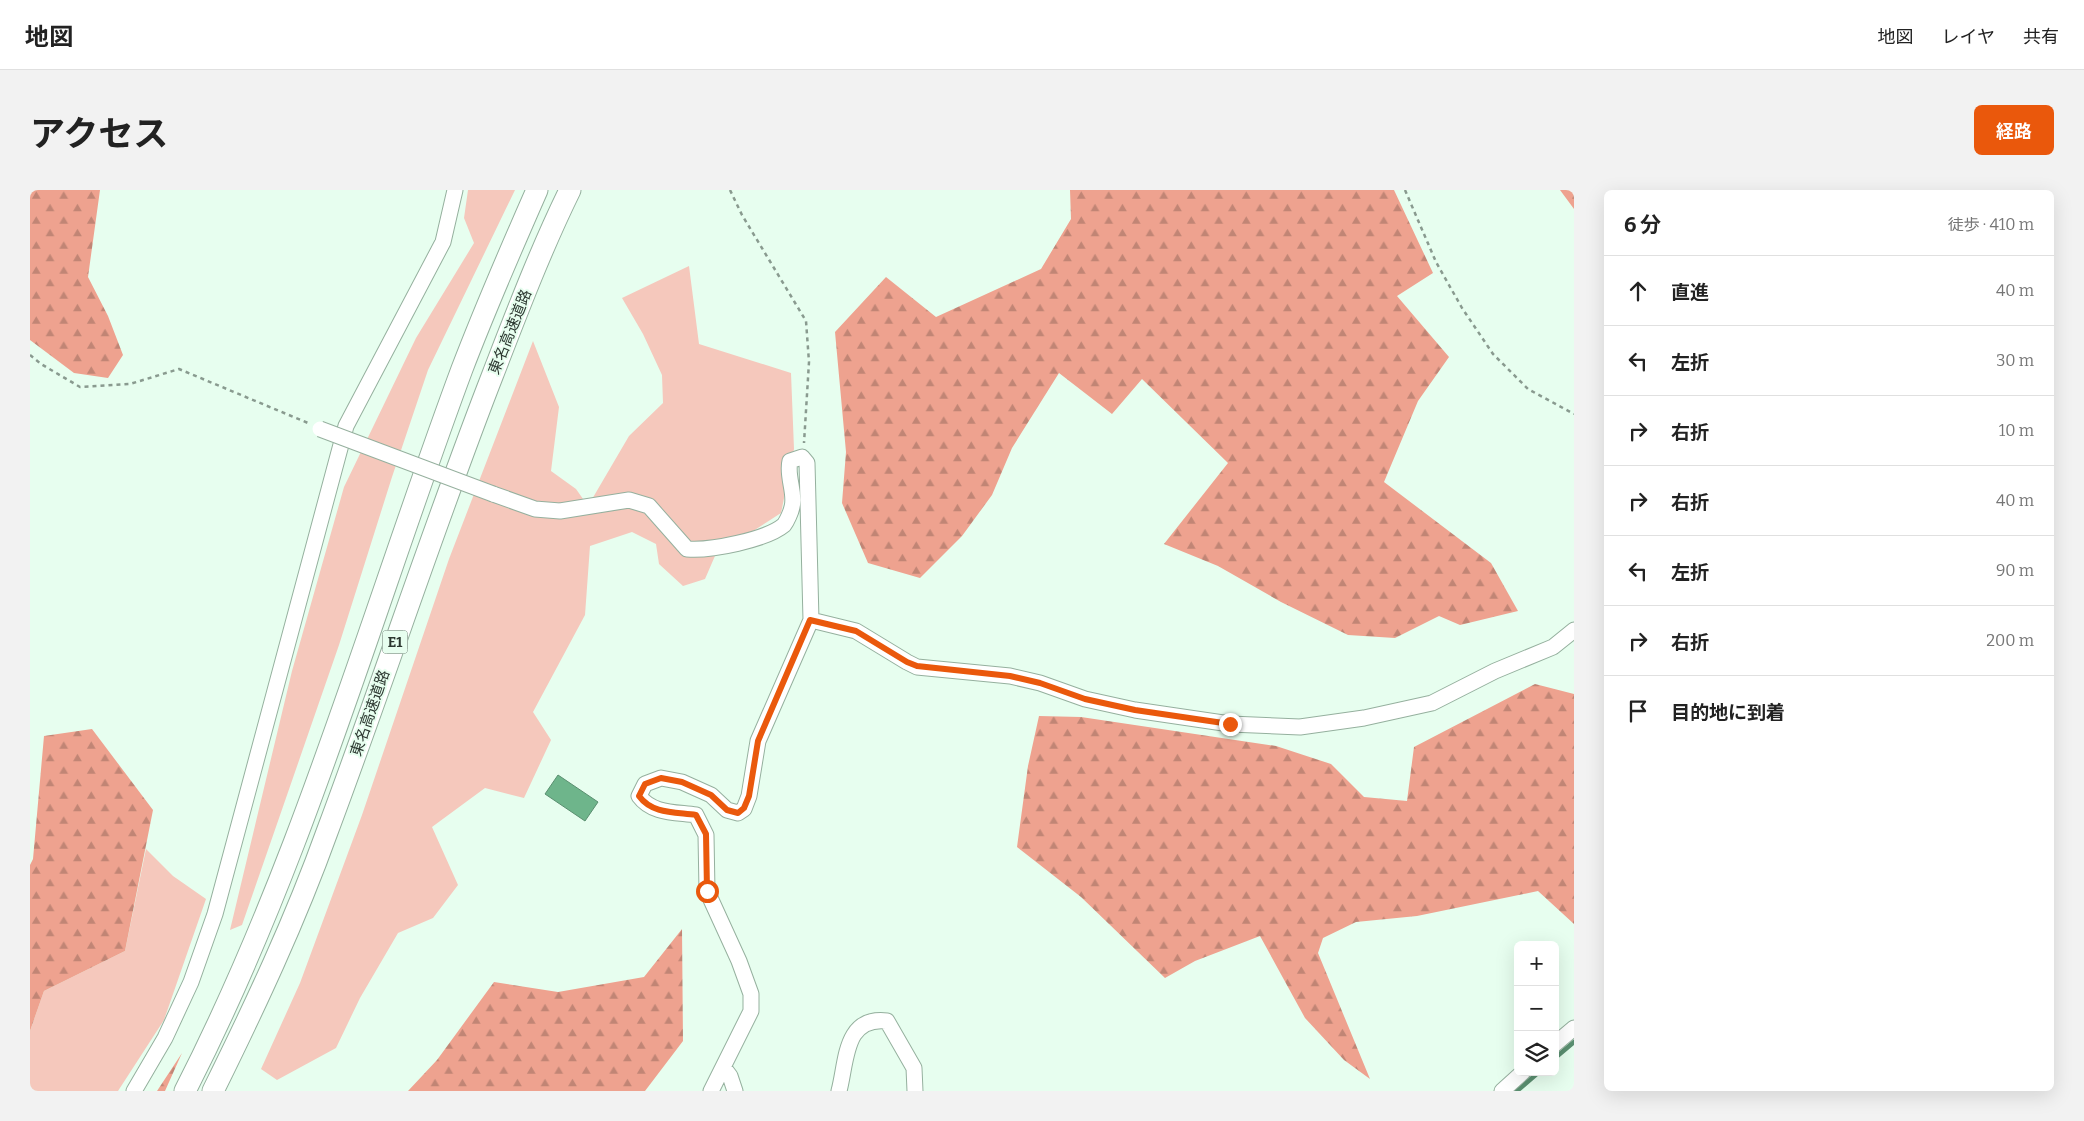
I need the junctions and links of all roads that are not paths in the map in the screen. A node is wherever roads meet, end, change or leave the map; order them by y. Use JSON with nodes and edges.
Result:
{"nodes":[{"id":1,"x":455,"y":190,"type":"edge"},
{"id":2,"x":537,"y":190,"type":"edge"},
{"id":3,"x":570,"y":190,"type":"edge"},
{"id":4,"x":320,"y":429,"type":"road end"},
{"id":5,"x":810,"y":620,"type":"junction"},
{"id":6,"x":1574,"y":630,"type":"edge"},
{"id":7,"x":1574,"y":1028,"type":"edge"},
{"id":8,"x":1559,"y":1041,"type":"edge"},
{"id":9,"x":724,"y":1068,"type":"junction"},
{"id":10,"x":1519,"y":1076,"type":"edge"},
{"id":11,"x":134,"y":1091,"type":"edge"},
{"id":12,"x":185,"y":1091,"type":"edge"},
{"id":13,"x":214,"y":1091,"type":"edge"},
{"id":14,"x":712,"y":1091,"type":"edge"},
{"id":15,"x":735,"y":1091,"type":"edge"},
{"id":16,"x":839,"y":1091,"type":"edge"},
{"id":17,"x":915,"y":1091,"type":"edge"},
{"id":18,"x":1502,"y":1091,"type":"edge"}],
"edges":[{"from":1,"to":11,"type":"street"},
{"from":2,"to":12,"type":"highway","name":"東名高速道路","number":"E1"},
{"from":3,"to":13,"type":"highway","name":"東名高速道路","number":"E1"},
{"from":4,"to":5,"type":"street","bridge":true},
{"from":5,"to":6,"type":"street"},
{"from":5,"to":9,"type":"street"},
{"from":7,"to":8,"type":"street"},
{"from":9,"to":14,"type":"street"},
{"from":9,"to":15,"type":"street"},
{"from":10,"to":18,"type":"street"},
{"from":16,"to":17,"type":"street"}]}
